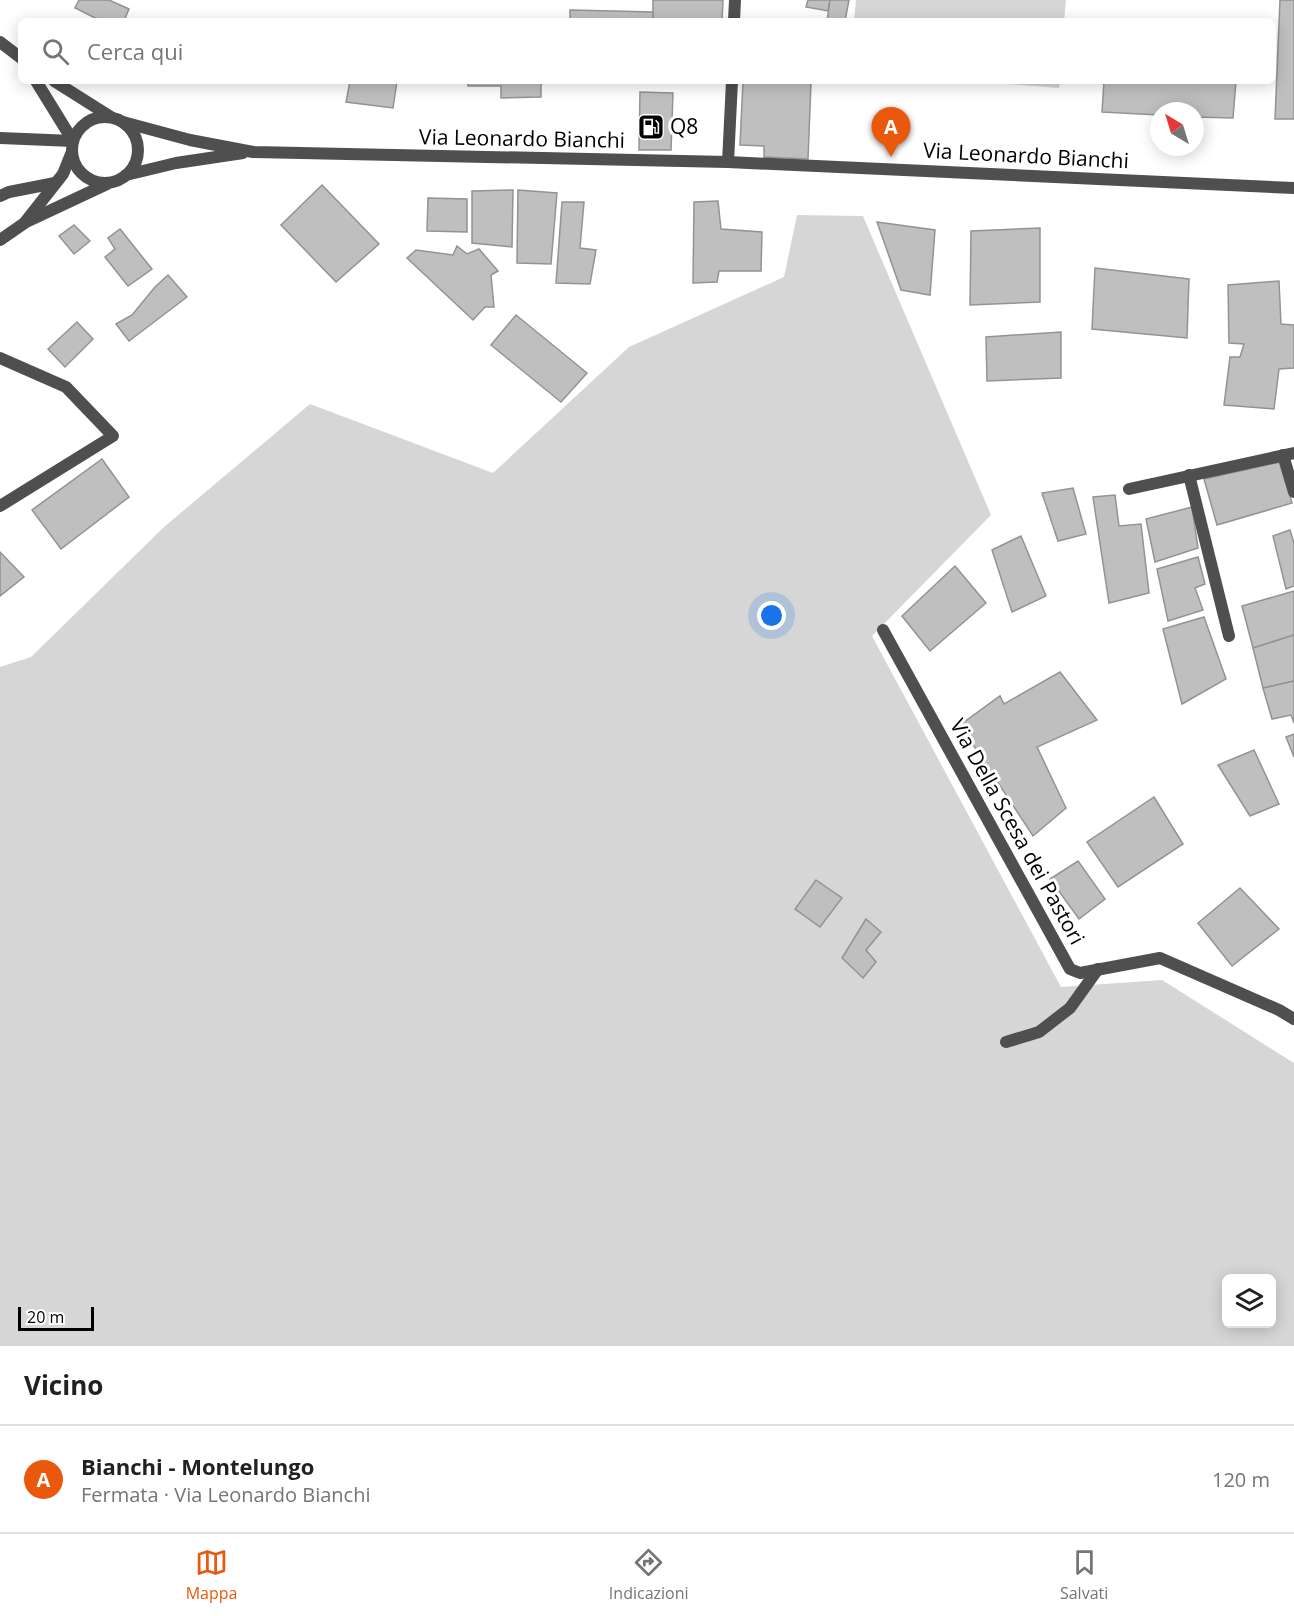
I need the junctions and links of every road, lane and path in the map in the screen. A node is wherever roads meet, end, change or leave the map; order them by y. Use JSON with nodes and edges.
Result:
{"nodes":[{"id":1,"x":735,"y":0,"type":"edge"},
{"id":2,"x":734,"y":18,"type":"edge"},
{"id":3,"x":0,"y":42,"type":"edge"},
{"id":4,"x":18,"y":56,"type":"edge"},
{"id":5,"x":38,"y":84,"type":"edge"},
{"id":6,"x":59,"y":84,"type":"edge"},
{"id":7,"x":732,"y":84,"type":"edge"},
{"id":8,"x":118,"y":120,"type":"junction"},
{"id":9,"x":0,"y":138,"type":"edge"},
{"id":10,"x":73,"y":141,"type":"junction"},
{"id":11,"x":253,"y":152,"type":"junction"},
{"id":12,"x":71,"y":154,"type":"junction"},
{"id":13,"x":728,"y":162,"type":"junction"},
{"id":14,"x":126,"y":175,"type":"junction"},
{"id":15,"x":55,"y":183,"type":"junction"},
{"id":16,"x":111,"y":183,"type":"junction"},
{"id":17,"x":1294,"y":188,"type":"edge"},
{"id":18,"x":0,"y":196,"type":"edge"},
{"id":19,"x":26,"y":222,"type":"junction"},
{"id":20,"x":0,"y":240,"type":"edge"},
{"id":21,"x":0,"y":358,"type":"edge"},
{"id":22,"x":1289,"y":454,"type":"edge"},
{"id":23,"x":1189,"y":475,"type":"junction"},
{"id":24,"x":1129,"y":489,"type":"dead end"},
{"id":25,"x":1294,"y":492,"type":"edge"},
{"id":26,"x":0,"y":506,"type":"edge"},
{"id":27,"x":883,"y":630,"type":"dead end"},
{"id":28,"x":1229,"y":636,"type":"dead end"},
{"id":29,"x":1098,"y":969,"type":"junction"},
{"id":30,"x":1294,"y":1019,"type":"edge"},
{"id":31,"x":1006,"y":1042,"type":"dead end"}],
"edges":[{"from":1,"to":2,"type":"street"},
{"from":3,"to":4,"type":"street"},
{"from":5,"to":10,"type":"street"},
{"from":6,"to":8,"type":"street"},
{"from":7,"to":13,"type":"street"},
{"from":8,"to":10,"type":"street"},
{"from":8,"to":11,"type":"street","name":"Via Leonardo Bianchi"},
{"from":8,"to":14,"type":"street"},
{"from":9,"to":10,"type":"street"},
{"from":10,"to":12,"type":"street"},
{"from":11,"to":13,"type":"street","name":"Via Leonardo Bianchi"},
{"from":11,"to":14,"type":"street","name":"Via Leonardo Bianchi"},
{"from":12,"to":15,"type":"street"},
{"from":12,"to":16,"type":"street"},
{"from":13,"to":17,"type":"street","name":"Via Leonardo Bianchi"},
{"from":14,"to":16,"type":"street"},
{"from":15,"to":18,"type":"street"},
{"from":15,"to":19,"type":"street"},
{"from":16,"to":19,"type":"street"},
{"from":19,"to":20,"type":"street"},
{"from":21,"to":26,"type":"street"},
{"from":22,"to":23,"type":"street"},
{"from":22,"to":25,"type":"street"},
{"from":23,"to":24,"type":"street"},
{"from":23,"to":28,"type":"street"},
{"from":27,"to":29,"type":"street","name":"Via Della Scesa dei Pastori"},
{"from":29,"to":30,"type":"street","name":"Via Della Scesa dei Pastori"},
{"from":29,"to":31,"type":"street"}]}
